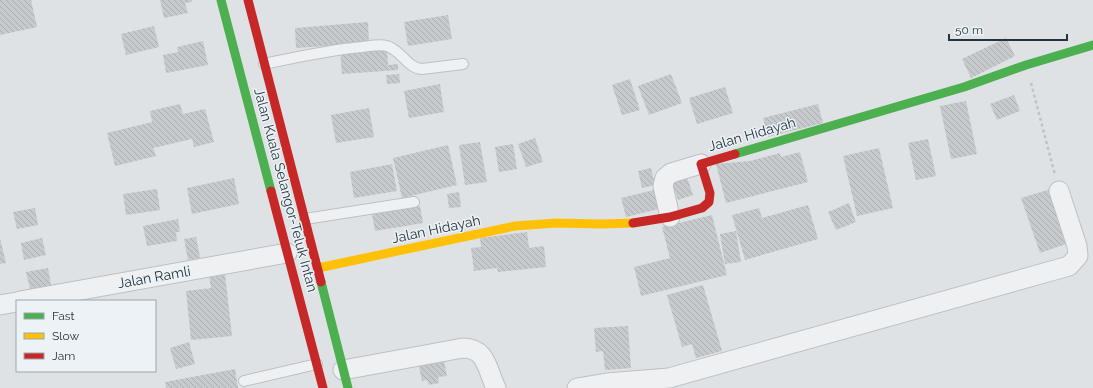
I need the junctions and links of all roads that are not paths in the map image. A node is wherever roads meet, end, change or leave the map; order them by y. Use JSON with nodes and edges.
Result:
{"nodes":[{"id":1,"x":221,"y":0,"type":"edge"},
{"id":2,"x":248,"y":0,"type":"edge"},
{"id":3,"x":1093,"y":45,"type":"edge"},
{"id":4,"x":264,"y":64,"type":"junction"},
{"id":5,"x":463,"y":64,"type":"dead end"},
{"id":6,"x":701,"y":164,"type":"junction"},
{"id":7,"x":1059,"y":191,"type":"road end"},
{"id":8,"x":414,"y":202,"type":"dead end"},
{"id":9,"x":670,"y":216,"type":"junction"},
{"id":10,"x":305,"y":219,"type":"junction"},
{"id":11,"x":287,"y":253,"type":"junction"},
{"id":12,"x":318,"y":268,"type":"junction"},
{"id":13,"x":26,"y":300,"type":"edge"},
{"id":14,"x":16,"y":302,"type":"edge"},
{"id":15,"x":0,"y":305,"type":"edge"},
{"id":16,"x":317,"y":364,"type":"junction"},
{"id":17,"x":343,"y":370,"type":"junction"},
{"id":18,"x":244,"y":382,"type":"dead end"},
{"id":19,"x":324,"y":388,"type":"edge"},
{"id":20,"x":348,"y":388,"type":"edge"},
{"id":21,"x":496,"y":388,"type":"edge"},
{"id":22,"x":577,"y":388,"type":"edge"}],
"edges":[{"from":1,"to":11,"type":"main road","name":"Jalan Kuala Selangor-Teluk Intan"},
{"from":2,"to":4,"type":"main road","name":"Jalan Kuala Selangor-Teluk Intan"},
{"from":3,"to":6,"type":"main road","name":"Jalan Hidayah"},
{"from":4,"to":5,"type":"lane"},
{"from":4,"to":10,"type":"main road","name":"Jalan Kuala Selangor-Teluk Intan"},
{"from":6,"to":9,"type":"street"},
{"from":6,"to":9,"type":"main road","name":"Jalan Hidayah"},
{"from":7,"to":22,"type":"street"},
{"from":8,"to":10,"type":"lane"},
{"from":9,"to":12,"type":"main road","name":"Jalan Hidayah"},
{"from":10,"to":12,"type":"main road","name":"Jalan Kuala Selangor-Teluk Intan"},
{"from":11,"to":13,"type":"street","name":"Jalan Ramli"},
{"from":11,"to":16,"type":"main road","name":"Jalan Kuala Selangor-Teluk Intan"},
{"from":12,"to":17,"type":"main road","name":"Jalan Kuala Selangor-Teluk Intan"},
{"from":14,"to":15,"type":"street"},
{"from":16,"to":18,"type":"lane"},
{"from":16,"to":19,"type":"main road","name":"Jalan Kuala Selangor-Teluk Intan"},
{"from":17,"to":20,"type":"main road","name":"Jalan Kuala Selangor-Teluk Intan"},
{"from":17,"to":21,"type":"street"}]}
